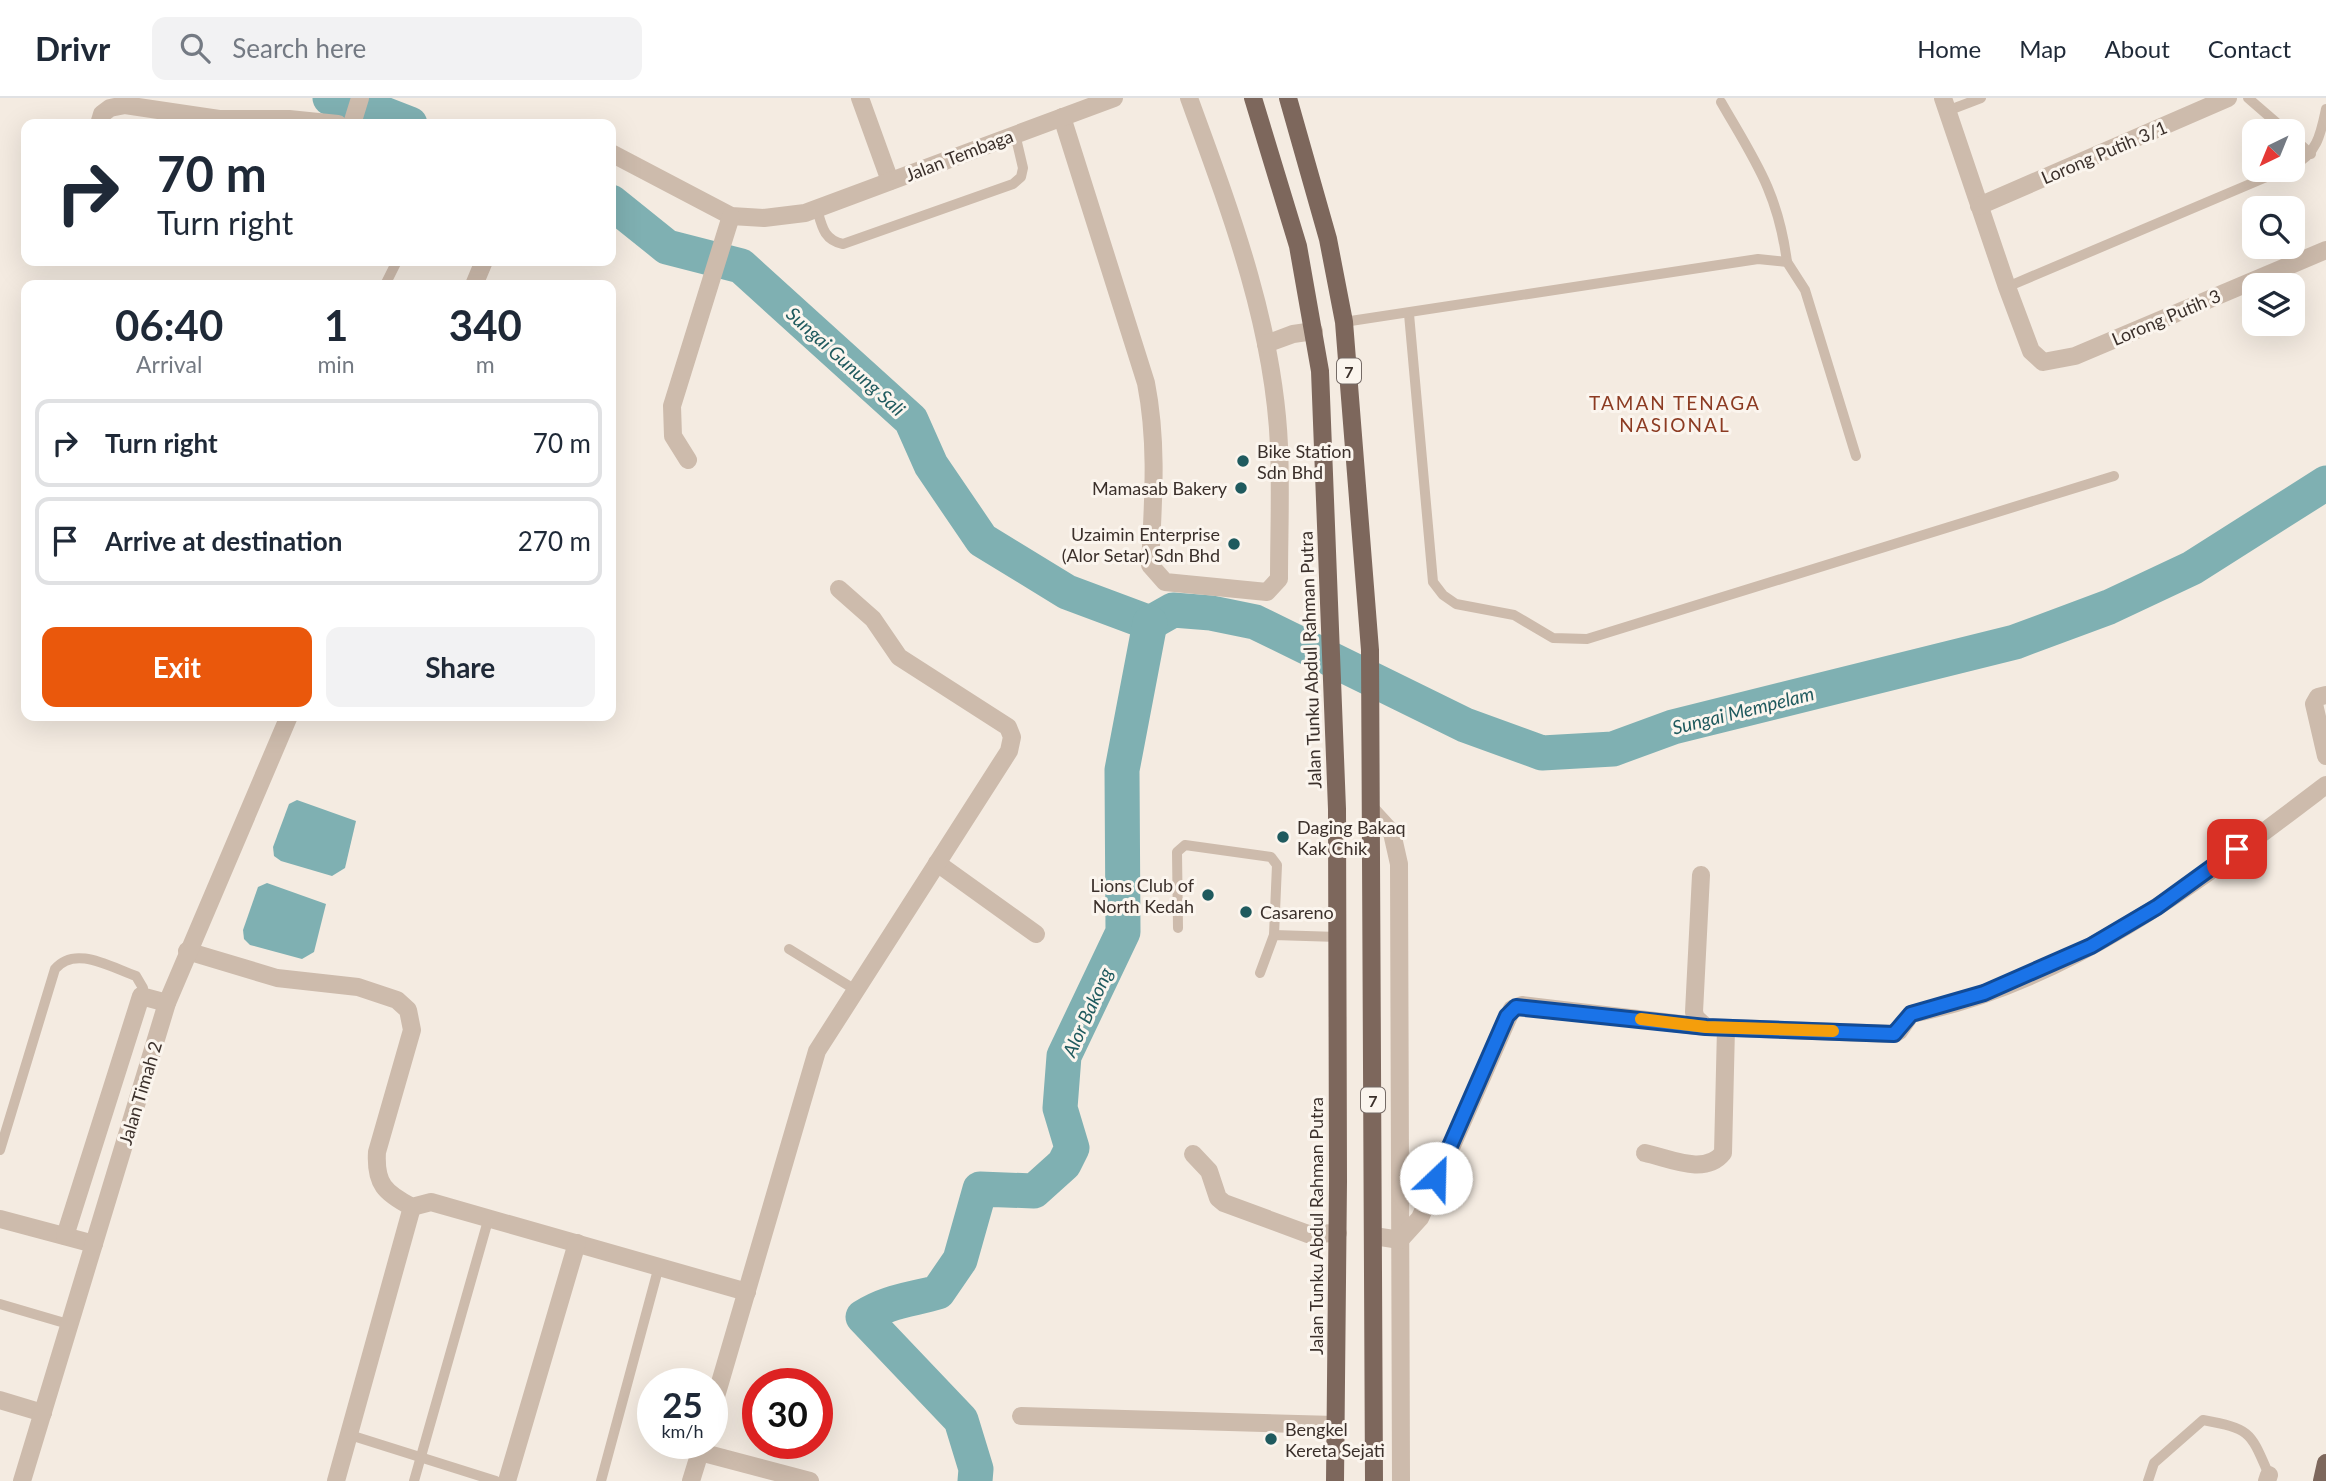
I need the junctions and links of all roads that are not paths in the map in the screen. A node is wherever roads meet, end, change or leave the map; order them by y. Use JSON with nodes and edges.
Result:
{"nodes":[{"id":1,"x":860,"y":98,"type":"edge"},
{"id":2,"x":1114,"y":98,"type":"edge"},
{"id":3,"x":1189,"y":98,"type":"edge"},
{"id":4,"x":1253,"y":98,"type":"edge"},
{"id":5,"x":1288,"y":98,"type":"edge"},
{"id":6,"x":1981,"y":98,"type":"edge"},
{"id":7,"x":2228,"y":98,"type":"edge"},
{"id":8,"x":2248,"y":98,"type":"edge"},
{"id":9,"x":1721,"y":102,"type":"dead end"},
{"id":10,"x":1945,"y":105,"type":"edge"},
{"id":11,"x":2326,"y":109,"type":"edge"},
{"id":12,"x":1062,"y":117,"type":"junction"},
{"id":13,"x":100,"y":119,"type":"edge"},
{"id":14,"x":289,"y":119,"type":"edge"},
{"id":15,"x":2272,"y":119,"type":"edge"},
{"id":16,"x":1015,"y":134,"type":"junction"},
{"id":17,"x":2305,"y":148,"type":"edge"},
{"id":18,"x":2312,"y":154,"type":"junction"},
{"id":19,"x":616,"y":156,"type":"edge"},
{"id":20,"x":2305,"y":158,"type":"edge"},
{"id":21,"x":890,"y":181,"type":"junction"},
{"id":22,"x":2255,"y":182,"type":"edge"},
{"id":23,"x":1979,"y":206,"type":"junction"},
{"id":24,"x":811,"y":211,"type":"junction"},
{"id":25,"x":731,"y":216,"type":"junction"},
{"id":26,"x":2326,"y":250,"type":"edge"},
{"id":27,"x":1787,"y":262,"type":"junction"},
{"id":28,"x":2007,"y":287,"type":"junction"},
{"id":29,"x":1409,"y":314,"type":"junction"},
{"id":30,"x":1344,"y":322,"type":"junction"},
{"id":31,"x":1314,"y":331,"type":"junction"},
{"id":32,"x":1266,"y":344,"type":"junction"},
{"id":33,"x":1856,"y":456,"type":"dead end"},
{"id":34,"x":688,"y":460,"type":"dead end"},
{"id":35,"x":2114,"y":476,"type":"dead end"},
{"id":36,"x":839,"y":589,"type":"dead end"},
{"id":37,"x":2326,"y":695,"type":"edge"},
{"id":38,"x":287,"y":721,"type":"edge"},
{"id":39,"x":2326,"y":756,"type":"edge"},
{"id":40,"x":2326,"y":785,"type":"edge"},
{"id":41,"x":1371,"y":810,"type":"junction"},
{"id":42,"x":937,"y":863,"type":"junction"},
{"id":43,"x":1701,"y":875,"type":"dead end"},
{"id":44,"x":1178,"y":928,"type":"dead end"},
{"id":45,"x":1036,"y":934,"type":"dead end"},
{"id":46,"x":1275,"y":936,"type":"junction"},
{"id":47,"x":1338,"y":937,"type":"junction"},
{"id":48,"x":789,"y":949,"type":"dead end"},
{"id":49,"x":187,"y":951,"type":"junction"},
{"id":50,"x":1260,"y":973,"type":"dead end"},
{"id":51,"x":854,"y":989,"type":"junction"},
{"id":52,"x":141,"y":996,"type":"junction"},
{"id":53,"x":167,"y":1003,"type":"junction"},
{"id":54,"x":1706,"y":1027,"type":"junction"},
{"id":55,"x":1726,"y":1028,"type":"junction"},
{"id":56,"x":0,"y":1150,"type":"edge"},
{"id":57,"x":1645,"y":1153,"type":"dead end"},
{"id":58,"x":1193,"y":1154,"type":"dead end"},
{"id":59,"x":412,"y":1207,"type":"junction"},
{"id":60,"x":489,"y":1217,"type":"junction"},
{"id":61,"x":0,"y":1219,"type":"edge"},
{"id":62,"x":1338,"y":1233,"type":"junction"},
{"id":63,"x":65,"y":1236,"type":"junction"},
{"id":64,"x":1374,"y":1236,"type":"junction"},
{"id":65,"x":1400,"y":1240,"type":"junction"},
{"id":66,"x":578,"y":1242,"type":"junction"},
{"id":67,"x":94,"y":1244,"type":"junction"},
{"id":68,"x":659,"y":1266,"type":"junction"},
{"id":69,"x":747,"y":1292,"type":"junction"},
{"id":70,"x":0,"y":1304,"type":"edge"},
{"id":71,"x":68,"y":1324,"type":"junction"},
{"id":72,"x":724,"y":1368,"type":"edge"},
{"id":73,"x":0,"y":1399,"type":"edge"},
{"id":74,"x":43,"y":1413,"type":"junction"},
{"id":75,"x":1021,"y":1416,"type":"dead end"},
{"id":76,"x":1335,"y":1425,"type":"junction"},
{"id":77,"x":350,"y":1435,"type":"junction"},
{"id":78,"x":421,"y":1456,"type":"junction"},
{"id":79,"x":728,"y":1458,"type":"edge"},
{"id":80,"x":698,"y":1459,"type":"edge"},
{"id":81,"x":2326,"y":1463,"type":"edge"},
{"id":82,"x":782,"y":1477,"type":"edge"},
{"id":83,"x":2268,"y":1478,"type":"edge"},
{"id":84,"x":22,"y":1481,"type":"edge"},
{"id":85,"x":336,"y":1481,"type":"edge"},
{"id":86,"x":414,"y":1481,"type":"edge"},
{"id":87,"x":496,"y":1481,"type":"edge"},
{"id":88,"x":507,"y":1481,"type":"edge"},
{"id":89,"x":601,"y":1481,"type":"edge"},
{"id":90,"x":691,"y":1481,"type":"edge"},
{"id":91,"x":810,"y":1481,"type":"edge"},
{"id":92,"x":1335,"y":1481,"type":"edge"},
{"id":93,"x":1374,"y":1481,"type":"edge"},
{"id":94,"x":1401,"y":1481,"type":"edge"},
{"id":95,"x":2148,"y":1481,"type":"edge"},
{"id":96,"x":2322,"y":1481,"type":"edge"}],
"edges":[{"from":1,"to":21,"type":"street"},
{"from":2,"to":12,"type":"street","name":"Jalan Tembaga"},
{"from":3,"to":32,"type":"street"},
{"from":4,"to":31,"type":"main road","name":"Jalan Tunku Abdul Rahman Putra","number":"7"},
{"from":5,"to":30,"type":"main road","number":"7"},
{"from":6,"to":10,"type":"lane"},
{"from":7,"to":23,"type":"street","name":"Lorong Putih 3/1"},
{"from":8,"to":15,"type":"lane"},
{"from":9,"to":27,"type":"lane"},
{"from":10,"to":23,"type":"street"},
{"from":11,"to":18,"type":"lane"},
{"from":12,"to":16,"type":"street","name":"Jalan Tembaga"},
{"from":12,"to":32,"type":"street"},
{"from":13,"to":14,"type":"street"},
{"from":16,"to":21,"type":"street","name":"Jalan Tembaga"},
{"from":16,"to":24,"type":"lane"},
{"from":17,"to":18,"type":"lane"},
{"from":18,"to":20,"type":"lane"},
{"from":19,"to":25,"type":"street"},
{"from":21,"to":24,"type":"street","name":"Jalan Tembaga"},
{"from":22,"to":28,"type":"lane"},
{"from":23,"to":28,"type":"street"},
{"from":24,"to":25,"type":"street","name":"Jalan Tembaga"},
{"from":25,"to":34,"type":"street"},
{"from":26,"to":28,"type":"street","name":"Lorong Putih 3"},
{"from":27,"to":29,"type":"lane"},
{"from":27,"to":33,"type":"lane"},
{"from":29,"to":30,"type":"lane"},
{"from":29,"to":35,"type":"lane"},
{"from":30,"to":41,"type":"main road","number":"7"},
{"from":31,"to":32,"type":"street"},
{"from":31,"to":47,"type":"main road","name":"Jalan Tunku Abdul Rahman Putra","number":"7"},
{"from":36,"to":42,"type":"street"},
{"from":37,"to":39,"type":"street"},
{"from":38,"to":49,"type":"street","name":"Jalan Timah 2"},
{"from":40,"to":55,"type":"street"},
{"from":41,"to":64,"type":"main road","number":"7"},
{"from":41,"to":65,"type":"street"},
{"from":42,"to":45,"type":"street"},
{"from":42,"to":51,"type":"street"},
{"from":43,"to":54,"type":"street"},
{"from":44,"to":46,"type":"lane"},
{"from":46,"to":47,"type":"lane"},
{"from":46,"to":50,"type":"lane"},
{"from":47,"to":62,"type":"main road","name":"Jalan Tunku Abdul Rahman Putra","number":"7"},
{"from":48,"to":51,"type":"lane"},
{"from":49,"to":53,"type":"street","name":"Jalan Timah 2"},
{"from":49,"to":59,"type":"street"},
{"from":51,"to":69,"type":"street"},
{"from":52,"to":53,"type":"street"},
{"from":52,"to":56,"type":"lane"},
{"from":52,"to":63,"type":"street"},
{"from":53,"to":67,"type":"street","name":"Jalan Timah 2"},
{"from":54,"to":55,"type":"street"},
{"from":54,"to":65,"type":"street"},
{"from":55,"to":57,"type":"street"},
{"from":58,"to":62,"type":"street"},
{"from":59,"to":60,"type":"street"},
{"from":59,"to":77,"type":"street"},
{"from":60,"to":66,"type":"street"},
{"from":60,"to":78,"type":"lane"},
{"from":61,"to":63,"type":"street"},
{"from":62,"to":76,"type":"main road","name":"Jalan Tunku Abdul Rahman Putra","number":"7"},
{"from":63,"to":67,"type":"street"},
{"from":64,"to":65,"type":"street"},
{"from":64,"to":93,"type":"main road","number":"7"},
{"from":65,"to":94,"type":"street"},
{"from":66,"to":68,"type":"street"},
{"from":66,"to":88,"type":"street"},
{"from":67,"to":71,"type":"street","name":"Jalan Timah 2"},
{"from":68,"to":69,"type":"street"},
{"from":68,"to":89,"type":"lane"},
{"from":69,"to":72,"type":"street"},
{"from":70,"to":71,"type":"lane"},
{"from":71,"to":74,"type":"street","name":"Jalan Timah 2"},
{"from":73,"to":74,"type":"street"},
{"from":74,"to":84,"type":"street","name":"Jalan Timah 2"},
{"from":75,"to":76,"type":"street"},
{"from":76,"to":92,"type":"main road","name":"Jalan Tunku Abdul Rahman Putra","number":"7"},
{"from":77,"to":78,"type":"lane"},
{"from":77,"to":85,"type":"street"},
{"from":78,"to":86,"type":"lane"},
{"from":78,"to":87,"type":"lane"},
{"from":79,"to":82,"type":"street"},
{"from":80,"to":90,"type":"street"},
{"from":81,"to":96,"type":"main road"},
{"from":82,"to":91,"type":"street"},
{"from":83,"to":95,"type":"lane"}]}
